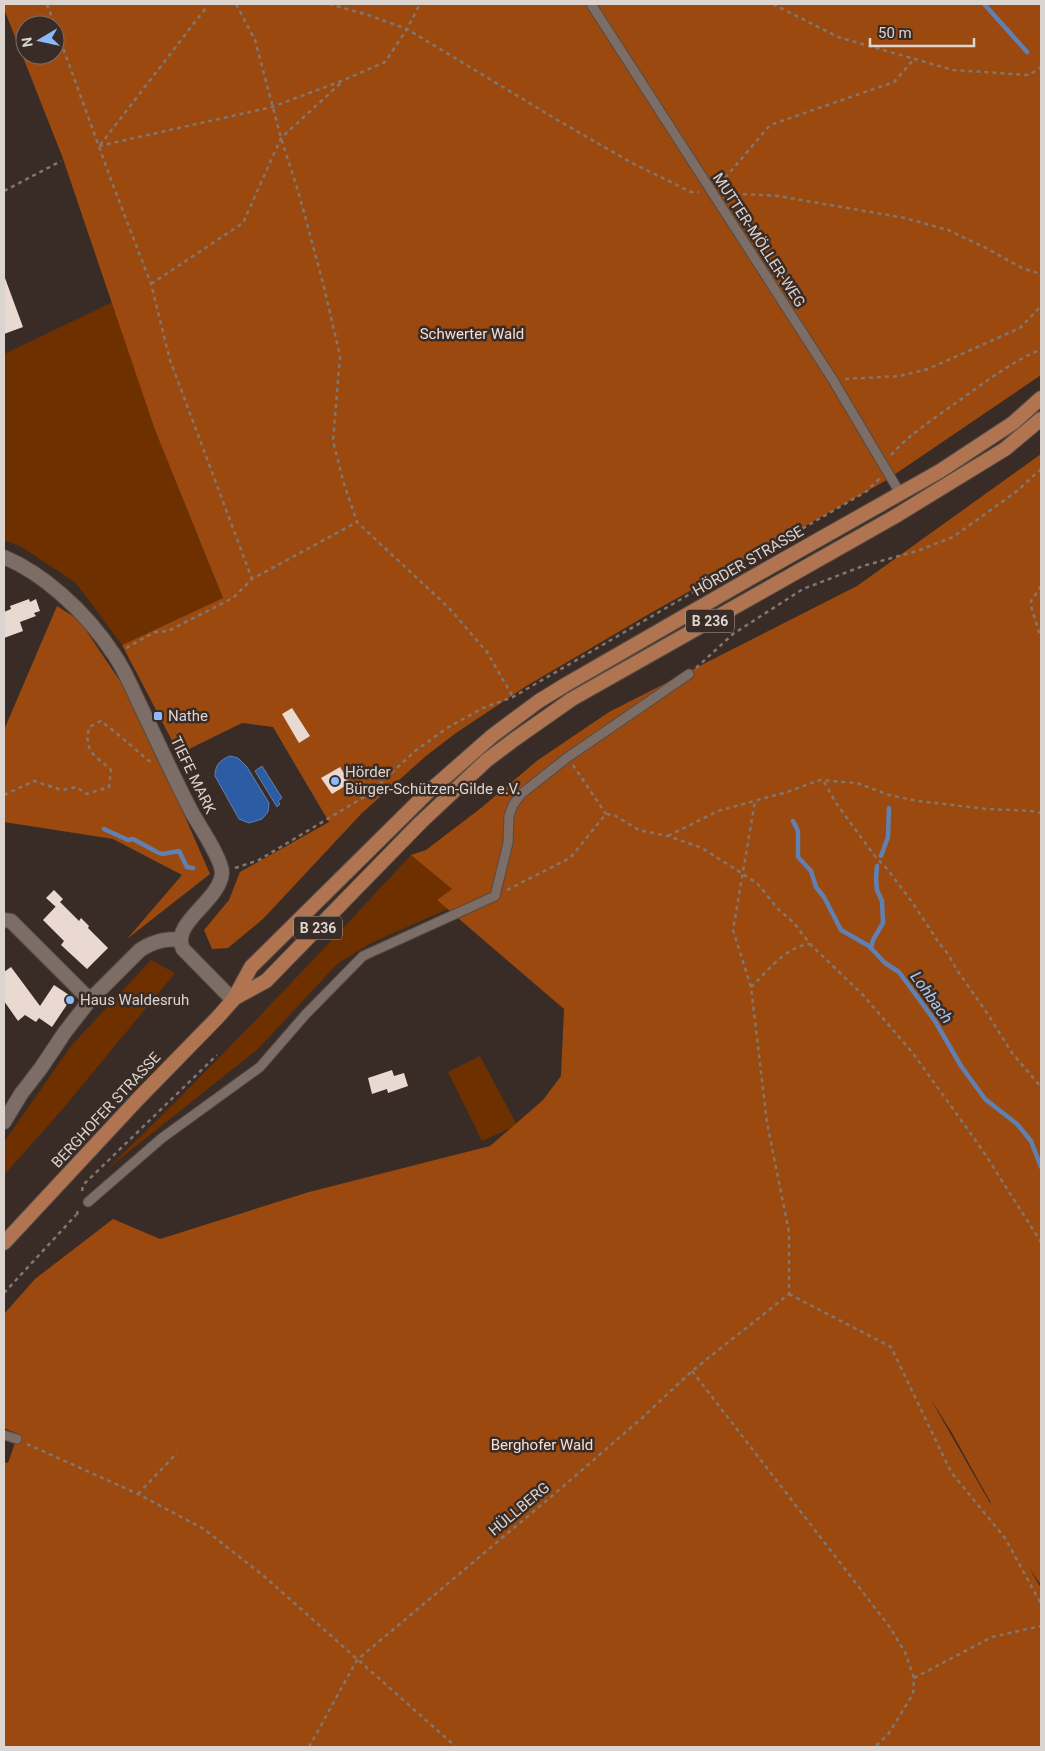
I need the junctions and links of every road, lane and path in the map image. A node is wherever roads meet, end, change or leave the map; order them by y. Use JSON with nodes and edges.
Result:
{"nodes":[{"id":1,"x":47,"y":4,"type":"edge"},
{"id":2,"x":207,"y":4,"type":"edge"},
{"id":3,"x":236,"y":4,"type":"edge"},
{"id":4,"x":329,"y":4,"type":"edge"},
{"id":5,"x":420,"y":4,"type":"edge"},
{"id":6,"x":591,"y":4,"type":"edge"},
{"id":7,"x":773,"y":4,"type":"edge"},
{"id":8,"x":407,"y":29,"type":"junction"},
{"id":9,"x":914,"y":59,"type":"junction"},
{"id":10,"x":1041,"y":68,"type":"edge"},
{"id":11,"x":344,"y":80,"type":"junction"},
{"id":12,"x":272,"y":107,"type":"junction"},
{"id":13,"x":281,"y":138,"type":"junction"},
{"id":14,"x":99,"y":146,"type":"junction"},
{"id":15,"x":60,"y":161,"type":"dead end"},
{"id":16,"x":4,"y":191,"type":"edge"},
{"id":17,"x":712,"y":193,"type":"junction"},
{"id":18,"x":1041,"y":274,"type":"edge"},
{"id":19,"x":151,"y":284,"type":"junction"},
{"id":20,"x":1041,"y":306,"type":"edge"},
{"id":21,"x":1041,"y":349,"type":"edge"},
{"id":22,"x":833,"y":380,"type":"junction"},
{"id":23,"x":1041,"y":398,"type":"edge"},
{"id":24,"x":1041,"y":419,"type":"edge"},
{"id":25,"x":885,"y":467,"type":"junction"},
{"id":26,"x":1041,"y":469,"type":"edge"},
{"id":27,"x":900,"y":493,"type":"junction"},
{"id":28,"x":358,"y":522,"type":"junction"},
{"id":29,"x":4,"y":557,"type":"edge"},
{"id":30,"x":252,"y":579,"type":"junction"},
{"id":31,"x":1041,"y":586,"type":"edge"},
{"id":32,"x":1041,"y":638,"type":"edge"},
{"id":33,"x":115,"y":656,"type":"junction"},
{"id":34,"x":689,"y":674,"type":"joint"},
{"id":35,"x":513,"y":697,"type":"junction"},
{"id":36,"x":164,"y":755,"type":"junction"},
{"id":37,"x":568,"y":756,"type":"junction"},
{"id":38,"x":823,"y":781,"type":"junction"},
{"id":39,"x":4,"y":795,"type":"edge"},
{"id":40,"x":755,"y":801,"type":"junction"},
{"id":41,"x":1041,"y":813,"type":"edge"},
{"id":42,"x":606,"y":814,"type":"junction"},
{"id":43,"x":384,"y":835,"type":"joint"},
{"id":44,"x":668,"y":836,"type":"junction"},
{"id":45,"x":222,"y":872,"type":"junction"},
{"id":46,"x":742,"y":874,"type":"junction"},
{"id":47,"x":494,"y":896,"type":"junction"},
{"id":48,"x":4,"y":920,"type":"edge"},
{"id":49,"x":181,"y":939,"type":"junction"},
{"id":50,"x":810,"y":944,"type":"junction"},
{"id":51,"x":751,"y":987,"type":"junction"},
{"id":52,"x":90,"y":1000,"type":"junction"},
{"id":53,"x":233,"y":1000,"type":"junction"},
{"id":54,"x":217,"y":1055,"type":"dead end"},
{"id":55,"x":1041,"y":1087,"type":"edge"},
{"id":56,"x":4,"y":1122,"type":"edge"},
{"id":57,"x":82,"y":1192,"type":"dead end"},
{"id":58,"x":84,"y":1201,"type":"junction"},
{"id":59,"x":76,"y":1215,"type":"junction"},
{"id":60,"x":1041,"y":1242,"type":"edge"},
{"id":61,"x":4,"y":1243,"type":"edge"},
{"id":62,"x":4,"y":1293,"type":"edge"},
{"id":63,"x":789,"y":1294,"type":"junction"},
{"id":64,"x":692,"y":1371,"type":"junction"},
{"id":65,"x":4,"y":1434,"type":"edge"},
{"id":66,"x":17,"y":1439,"type":"joint"},
{"id":67,"x":177,"y":1453,"type":"dead end"},
{"id":68,"x":138,"y":1494,"type":"junction"},
{"id":69,"x":1041,"y":1604,"type":"edge"},
{"id":70,"x":1041,"y":1626,"type":"edge"},
{"id":71,"x":357,"y":1660,"type":"junction"},
{"id":72,"x":914,"y":1678,"type":"junction"},
{"id":73,"x":309,"y":1747,"type":"edge"},
{"id":74,"x":456,"y":1747,"type":"edge"},
{"id":75,"x":875,"y":1747,"type":"edge"}],
"edges":[{"from":1,"to":14,"type":"path"},
{"from":2,"to":14,"type":"path"},
{"from":3,"to":12,"type":"path"},
{"from":4,"to":8,"type":"path"},
{"from":5,"to":8,"type":"path"},
{"from":6,"to":17,"type":"lane","name":"MUTTER-MÖLLER-WEG"},
{"from":7,"to":9,"type":"path"},
{"from":8,"to":11,"type":"path"},
{"from":8,"to":17,"type":"path"},
{"from":9,"to":10,"type":"path"},
{"from":9,"to":17,"type":"path"},
{"from":11,"to":12,"type":"path"},
{"from":11,"to":13,"type":"path"},
{"from":12,"to":13,"type":"path"},
{"from":12,"to":14,"type":"path"},
{"from":13,"to":19,"type":"path"},
{"from":13,"to":28,"type":"path"},
{"from":14,"to":19,"type":"path"},
{"from":15,"to":16,"type":"path"},
{"from":17,"to":18,"type":"path"},
{"from":17,"to":22,"type":"lane","name":"MUTTER-MÖLLER-WEG"},
{"from":19,"to":30,"type":"path"},
{"from":20,"to":22,"type":"path"},
{"from":21,"to":25,"type":"path"},
{"from":22,"to":25,"type":"lane","name":"MUTTER-MÖLLER-WEG"},
{"from":23,"to":27,"type":"main road","name":"HÖRDER STRASSE","number":"B 236"},
{"from":24,"to":53,"type":"main road","name":"BERGHOFER STRASSE","number":"B 236"},
{"from":25,"to":27,"type":"lane","name":"MUTTER-MÖLLER-WEG"},
{"from":25,"to":35,"type":"path"},
{"from":26,"to":34,"type":"path"},
{"from":27,"to":43,"type":"main road","name":"HÖRDER STRASSE","number":"B 236"},
{"from":28,"to":30,"type":"path"},
{"from":28,"to":35,"type":"path"},
{"from":29,"to":33,"type":"street","name":"TIEFE MARK"},
{"from":30,"to":33,"type":"path"},
{"from":31,"to":32,"type":"path"},
{"from":33,"to":36,"type":"street","name":"TIEFE MARK"},
{"from":34,"to":37,"type":"lane"},
{"from":35,"to":45,"type":"path"},
{"from":36,"to":39,"type":"path"},
{"from":36,"to":45,"type":"street","name":"TIEFE MARK"},
{"from":37,"to":42,"type":"path"},
{"from":37,"to":47,"type":"lane"},
{"from":38,"to":40,"type":"path"},
{"from":38,"to":41,"type":"path"},
{"from":38,"to":55,"type":"path"},
{"from":40,"to":44,"type":"path"},
{"from":40,"to":46,"type":"path"},
{"from":42,"to":44,"type":"path"},
{"from":42,"to":47,"type":"path"},
{"from":43,"to":53,"type":"main road","name":"BERGHOFER STRASSE","number":"B 236"},
{"from":44,"to":46,"type":"path"},
{"from":45,"to":49,"type":"street"},
{"from":46,"to":50,"type":"path"},
{"from":46,"to":51,"type":"path"},
{"from":47,"to":58,"type":"lane"},
{"from":48,"to":52,"type":"street"},
{"from":49,"to":52,"type":"street"},
{"from":49,"to":53,"type":"street"},
{"from":50,"to":51,"type":"path"},
{"from":50,"to":60,"type":"path"},
{"from":51,"to":63,"type":"path"},
{"from":52,"to":56,"type":"street"},
{"from":53,"to":61,"type":"main road","name":"BERGHOFER STRASSE","number":"B 236"},
{"from":54,"to":57,"type":"path"},
{"from":58,"to":59,"type":"path"},
{"from":58,"to":59,"type":"path"},
{"from":59,"to":62,"type":"path"},
{"from":63,"to":64,"type":"path","name":"HÜLLBERG"},
{"from":63,"to":69,"type":"path"},
{"from":64,"to":71,"type":"path","name":"HÜLLBERG"},
{"from":64,"to":72,"type":"path"},
{"from":65,"to":66,"type":"lane"},
{"from":66,"to":68,"type":"path"},
{"from":67,"to":68,"type":"path"},
{"from":68,"to":71,"type":"path"},
{"from":70,"to":72,"type":"path"},
{"from":71,"to":73,"type":"path"},
{"from":71,"to":74,"type":"path"},
{"from":72,"to":75,"type":"path"}]}
